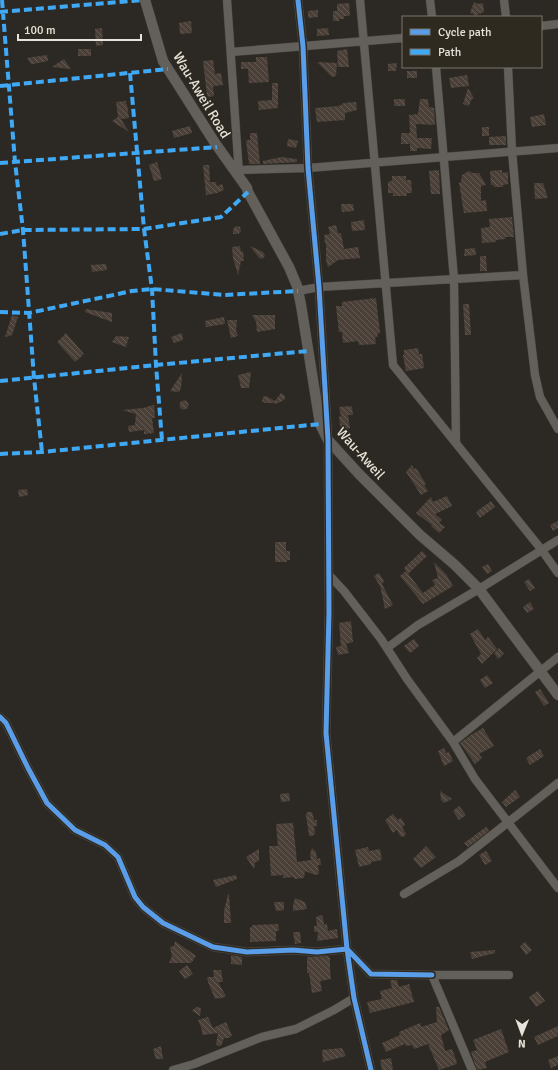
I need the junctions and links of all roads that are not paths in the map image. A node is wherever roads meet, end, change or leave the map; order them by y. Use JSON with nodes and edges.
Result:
{"nodes":[{"id":1,"x":145,"y":0,"type":"edge"},
{"id":2,"x":227,"y":0,"type":"edge"},
{"id":3,"x":298,"y":0,"type":"edge"},
{"id":4,"x":360,"y":0,"type":"edge"},
{"id":5,"x":430,"y":0,"type":"edge"},
{"id":6,"x":504,"y":0,"type":"edge"},
{"id":7,"x":432,"y":16,"type":"edge"},
{"id":8,"x":506,"y":16,"type":"edge"},
{"id":9,"x":558,"y":24,"type":"edge"},
{"id":10,"x":542,"y":26,"type":"edge"},
{"id":11,"x":402,"y":38,"type":"edge"},
{"id":12,"x":364,"y":41,"type":"junction"},
{"id":13,"x":303,"y":46,"type":"junction"},
{"id":14,"x":231,"y":52,"type":"junction"},
{"id":15,"x":436,"y":68,"type":"edge"},
{"id":16,"x":508,"y":68,"type":"edge"},
{"id":17,"x":558,"y":148,"type":"edge"},
{"id":18,"x":512,"y":151,"type":"junction"},
{"id":19,"x":443,"y":157,"type":"junction"},
{"id":20,"x":374,"y":163,"type":"junction"},
{"id":21,"x":308,"y":168,"type":"junction"},
{"id":22,"x":239,"y":173,"type":"junction"},
{"id":23,"x":523,"y":276,"type":"junction"},
{"id":24,"x":454,"y":280,"type":"junction"},
{"id":25,"x":386,"y":283,"type":"junction"},
{"id":26,"x":319,"y":287,"type":"junction"},
{"id":27,"x":298,"y":291,"type":"junction"},
{"id":28,"x":558,"y":429,"type":"edge"},
{"id":29,"x":328,"y":440,"type":"junction"},
{"id":30,"x":456,"y":443,"type":"junction"},
{"id":31,"x":558,"y":540,"type":"edge"},
{"id":32,"x":541,"y":549,"type":"junction"},
{"id":33,"x":558,"y":573,"type":"edge"},
{"id":34,"x":329,"y":575,"type":"junction"},
{"id":35,"x":479,"y":589,"type":"junction"},
{"id":36,"x":387,"y":648,"type":"junction"},
{"id":37,"x":558,"y":657,"type":"edge"},
{"id":38,"x":540,"y":671,"type":"junction"},
{"id":39,"x":558,"y":695,"type":"edge"},
{"id":40,"x":0,"y":717,"type":"edge"},
{"id":41,"x":453,"y":742,"type":"junction"},
{"id":42,"x":558,"y":783,"type":"edge"},
{"id":43,"x":507,"y":823,"type":"junction"},
{"id":44,"x":558,"y":888,"type":"edge"},
{"id":45,"x":404,"y":894,"type":"dead end"},
{"id":46,"x":347,"y":949,"type":"junction"},
{"id":47,"x":432,"y":975,"type":"junction"},
{"id":48,"x":509,"y":975,"type":"dead end"},
{"id":49,"x":354,"y":998,"type":"junction"},
{"id":50,"x":196,"y":1067,"type":"edge"},
{"id":51,"x":173,"y":1070,"type":"edge"},
{"id":52,"x":371,"y":1070,"type":"edge"},
{"id":53,"x":472,"y":1070,"type":"edge"}],
"edges":[{"from":1,"to":22,"type":"street","name":"Wau-Aweil Road"},
{"from":2,"to":14,"type":"street"},
{"from":3,"to":13,"type":"street"},
{"from":4,"to":12,"type":"street"},
{"from":5,"to":7,"type":"street"},
{"from":6,"to":8,"type":"street"},
{"from":9,"to":10,"type":"street"},
{"from":11,"to":12,"type":"street"},
{"from":12,"to":13,"type":"street"},
{"from":12,"to":20,"type":"street"},
{"from":13,"to":14,"type":"street"},
{"from":13,"to":21,"type":"street"},
{"from":14,"to":22,"type":"street"},
{"from":15,"to":19,"type":"street"},
{"from":16,"to":18,"type":"street"},
{"from":17,"to":18,"type":"street"},
{"from":18,"to":19,"type":"street"},
{"from":18,"to":23,"type":"street"},
{"from":19,"to":20,"type":"street"},
{"from":19,"to":24,"type":"street"},
{"from":20,"to":21,"type":"street"},
{"from":20,"to":25,"type":"street"},
{"from":21,"to":22,"type":"street"},
{"from":21,"to":26,"type":"street"},
{"from":22,"to":27,"type":"street","name":"Wau-Aweil"},
{"from":23,"to":24,"type":"street"},
{"from":23,"to":28,"type":"street"},
{"from":24,"to":25,"type":"street"},
{"from":24,"to":30,"type":"street"},
{"from":25,"to":26,"type":"street"},
{"from":25,"to":30,"type":"street"},
{"from":26,"to":27,"type":"street"},
{"from":26,"to":29,"type":"street"},
{"from":27,"to":29,"type":"street","name":"Wau-Aweil"},
{"from":29,"to":34,"type":"street"},
{"from":29,"to":35,"type":"street","name":"Wau-Aweil"},
{"from":30,"to":32,"type":"street"},
{"from":31,"to":32,"type":"street"},
{"from":32,"to":33,"type":"street"},
{"from":32,"to":35,"type":"street"},
{"from":34,"to":36,"type":"street"},
{"from":34,"to":46,"type":"street"},
{"from":35,"to":36,"type":"street"},
{"from":35,"to":38,"type":"street","name":"Wau-Aweil"},
{"from":36,"to":41,"type":"street"},
{"from":37,"to":38,"type":"street"},
{"from":38,"to":39,"type":"street","name":"Wau-Aweil"},
{"from":38,"to":41,"type":"street"},
{"from":40,"to":46,"type":"street"},
{"from":41,"to":43,"type":"street"},
{"from":42,"to":43,"type":"street"},
{"from":43,"to":44,"type":"street"},
{"from":43,"to":45,"type":"street"},
{"from":46,"to":47,"type":"street"},
{"from":46,"to":49,"type":"street"},
{"from":47,"to":48,"type":"street"},
{"from":47,"to":53,"type":"street"},
{"from":49,"to":50,"type":"street"},
{"from":49,"to":52,"type":"street"},
{"from":50,"to":51,"type":"street"}]}
